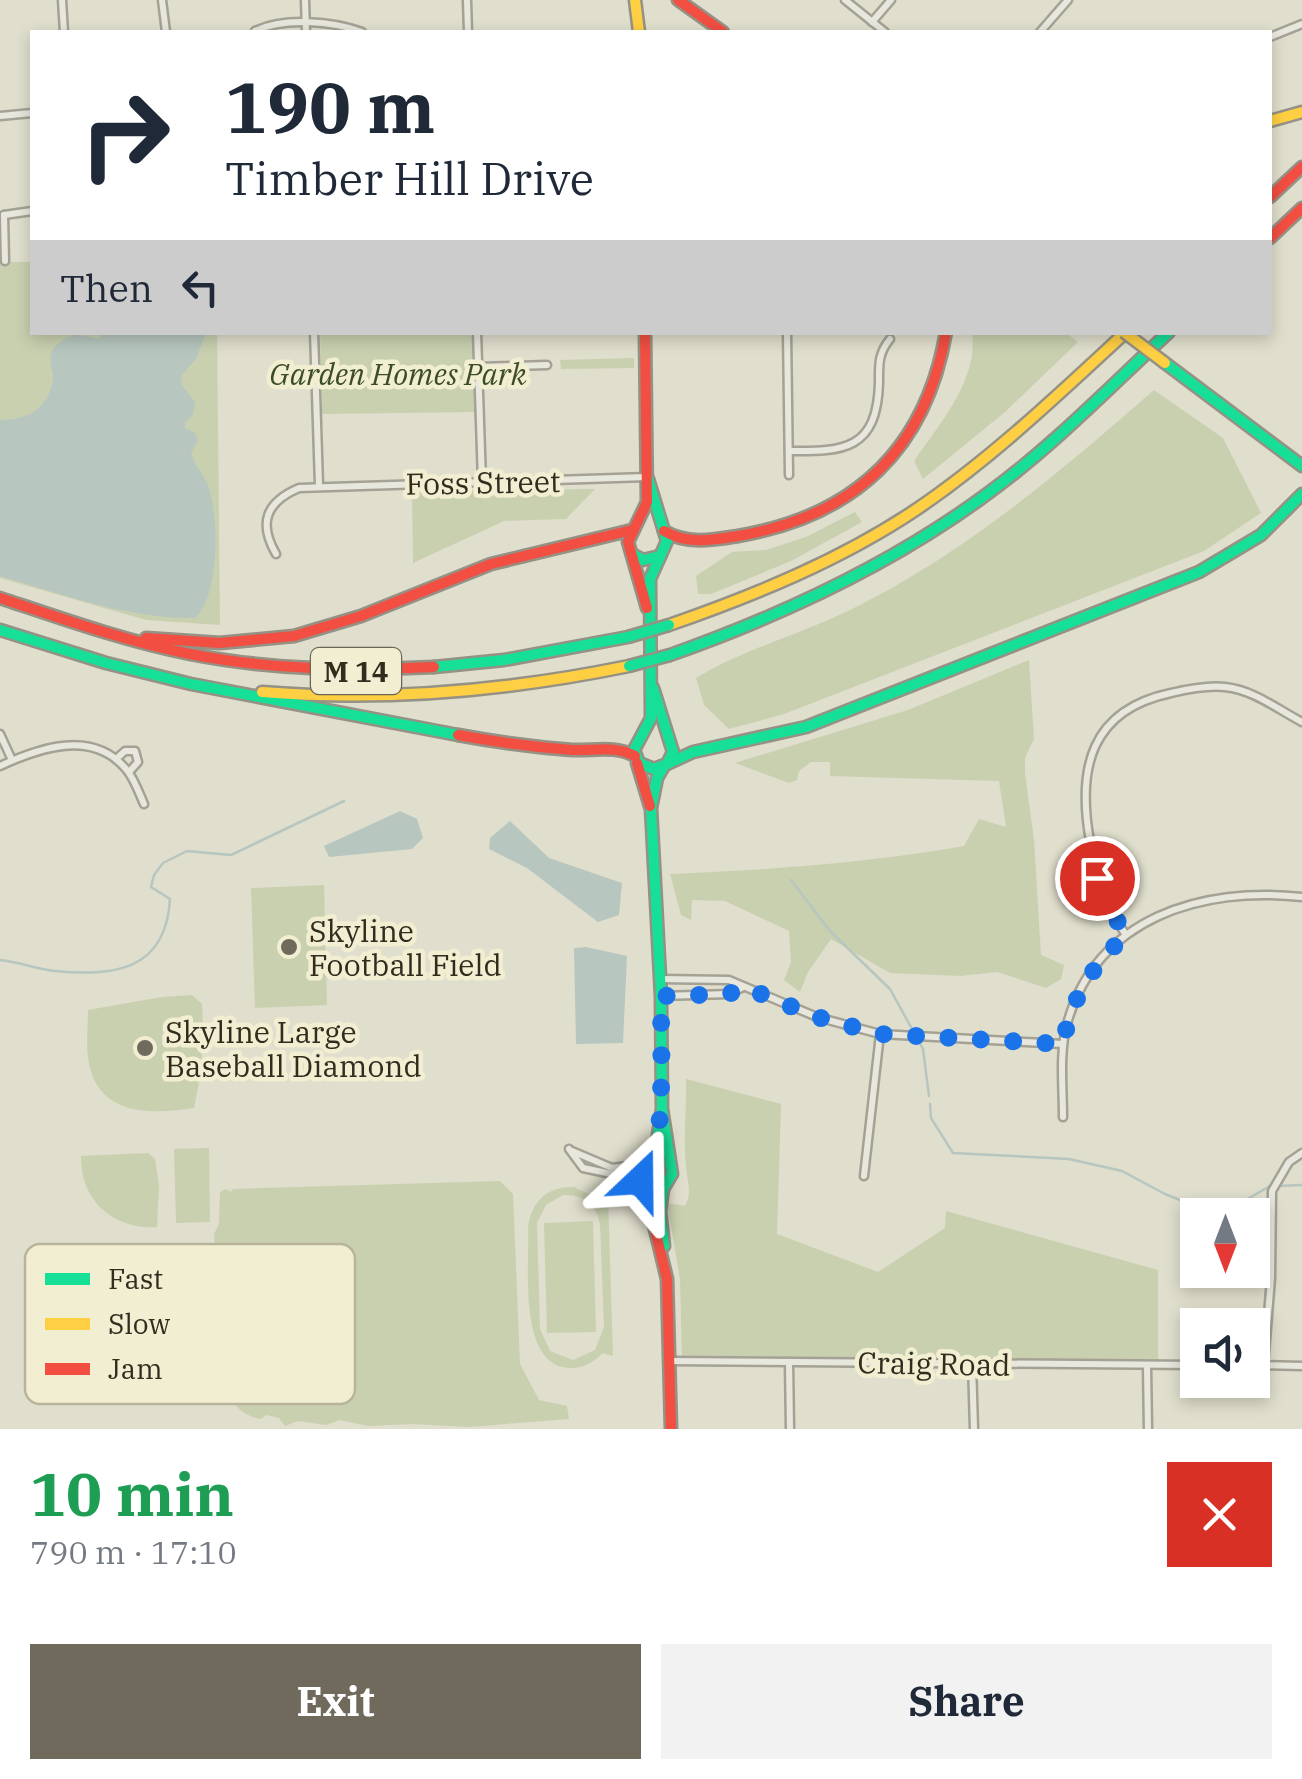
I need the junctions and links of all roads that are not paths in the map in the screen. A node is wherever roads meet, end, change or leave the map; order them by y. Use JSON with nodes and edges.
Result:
{"nodes":[{"id":1,"x":62,"y":0,"type":"edge"},
{"id":2,"x":162,"y":0,"type":"edge"},
{"id":3,"x":305,"y":0,"type":"edge"},
{"id":4,"x":467,"y":0,"type":"edge"},
{"id":5,"x":635,"y":0,"type":"edge"},
{"id":6,"x":678,"y":0,"type":"edge"},
{"id":7,"x":845,"y":0,"type":"edge"},
{"id":8,"x":891,"y":0,"type":"edge"},
{"id":9,"x":1068,"y":0,"type":"edge"},
{"id":10,"x":872,"y":22,"type":"junction"},
{"id":11,"x":1302,"y":24,"type":"edge"},
{"id":12,"x":306,"y":28,"type":"edge"},
{"id":13,"x":64,"y":30,"type":"edge"},
{"id":14,"x":166,"y":30,"type":"edge"},
{"id":15,"x":259,"y":30,"type":"edge"},
{"id":16,"x":355,"y":30,"type":"edge"},
{"id":17,"x":468,"y":30,"type":"edge"},
{"id":18,"x":639,"y":30,"type":"edge"},
{"id":19,"x":720,"y":30,"type":"edge"},
{"id":20,"x":882,"y":30,"type":"edge"},
{"id":21,"x":1047,"y":30,"type":"edge"},
{"id":22,"x":1272,"y":36,"type":"edge"},
{"id":23,"x":1302,"y":112,"type":"edge"},
{"id":24,"x":30,"y":113,"type":"edge"},
{"id":25,"x":0,"y":116,"type":"edge"},
{"id":26,"x":1272,"y":120,"type":"edge"},
{"id":27,"x":1302,"y":167,"type":"edge"},
{"id":28,"x":1272,"y":196,"type":"edge"},
{"id":29,"x":1302,"y":208,"type":"edge"},
{"id":30,"x":30,"y":211,"type":"edge"},
{"id":31,"x":2,"y":215,"type":"edge"},
{"id":32,"x":1272,"y":236,"type":"edge"},
{"id":33,"x":5,"y":262,"type":"dead end"},
{"id":34,"x":314,"y":335,"type":"edge"},
{"id":35,"x":477,"y":335,"type":"edge"},
{"id":36,"x":645,"y":335,"type":"edge"},
{"id":37,"x":787,"y":335,"type":"edge"},
{"id":38,"x":946,"y":335,"type":"edge"},
{"id":39,"x":1122,"y":335,"type":"edge"},
{"id":40,"x":1129,"y":335,"type":"edge"},
{"id":41,"x":1165,"y":335,"type":"edge"},
{"id":42,"x":890,"y":339,"type":"dead end"},
{"id":43,"x":547,"y":364,"type":"dead end"},
{"id":44,"x":478,"y":367,"type":"junction"},
{"id":45,"x":789,"y":451,"type":"junction"},
{"id":46,"x":1302,"y":466,"type":"edge"},
{"id":47,"x":789,"y":475,"type":"dead end"},
{"id":48,"x":648,"y":478,"type":"junction"},
{"id":49,"x":482,"y":482,"type":"junction"},
{"id":50,"x":320,"y":485,"type":"junction"},
{"id":51,"x":1302,"y":494,"type":"edge"},
{"id":52,"x":634,"y":527,"type":"junction"},
{"id":53,"x":663,"y":530,"type":"junction"},
{"id":54,"x":276,"y":554,"type":"dead end"},
{"id":55,"x":632,"y":554,"type":"junction"},
{"id":56,"x":660,"y":556,"type":"junction"},
{"id":57,"x":0,"y":598,"type":"edge"},
{"id":58,"x":649,"y":612,"type":"junction"},
{"id":59,"x":85,"y":626,"type":"junction"},
{"id":60,"x":0,"y":630,"type":"edge"},
{"id":61,"x":191,"y":684,"type":"junction"},
{"id":62,"x":653,"y":688,"type":"junction"},
{"id":63,"x":1302,"y":722,"type":"edge"},
{"id":64,"x":0,"y":734,"type":"edge"},
{"id":65,"x":642,"y":734,"type":"junction"},
{"id":66,"x":670,"y":739,"type":"junction"},
{"id":67,"x":635,"y":757,"type":"junction"},
{"id":68,"x":116,"y":759,"type":"junction"},
{"id":69,"x":12,"y":760,"type":"junction"},
{"id":70,"x":666,"y":765,"type":"junction"},
{"id":71,"x":0,"y":766,"type":"edge"},
{"id":72,"x":128,"y":772,"type":"junction"},
{"id":73,"x":144,"y":804,"type":"dead end"},
{"id":74,"x":651,"y":808,"type":"junction"},
{"id":75,"x":1302,"y":898,"type":"edge"},
{"id":76,"x":1126,"y":935,"type":"junction"},
{"id":77,"x":660,"y":979,"type":"junction"},
{"id":78,"x":744,"y":987,"type":"junction"},
{"id":79,"x":661,"y":996,"type":"junction"},
{"id":80,"x":880,"y":1034,"type":"junction"},
{"id":81,"x":1063,"y":1044,"type":"junction"},
{"id":82,"x":662,"y":1109,"type":"junction"},
{"id":83,"x":1064,"y":1117,"type":"dead end"},
{"id":84,"x":1302,"y":1152,"type":"edge"},
{"id":85,"x":646,"y":1160,"type":"junction"},
{"id":86,"x":670,"y":1162,"type":"junction"},
{"id":87,"x":864,"y":1176,"type":"dead end"},
{"id":88,"x":642,"y":1184,"type":"junction"},
{"id":89,"x":663,"y":1190,"type":"junction"},
{"id":90,"x":664,"y":1255,"type":"junction"},
{"id":91,"x":1269,"y":1308,"type":"edge"},
{"id":92,"x":670,"y":1361,"type":"junction"},
{"id":93,"x":789,"y":1362,"type":"junction"},
{"id":94,"x":972,"y":1363,"type":"junction"},
{"id":95,"x":1180,"y":1365,"type":"edge"},
{"id":96,"x":1270,"y":1365,"type":"edge"},
{"id":97,"x":1147,"y":1366,"type":"junction"},
{"id":98,"x":1302,"y":1366,"type":"edge"},
{"id":99,"x":671,"y":1429,"type":"edge"},
{"id":100,"x":790,"y":1429,"type":"edge"},
{"id":101,"x":974,"y":1429,"type":"edge"},
{"id":102,"x":1148,"y":1429,"type":"edge"}],
"edges":[{"from":1,"to":13,"type":"street"},
{"from":2,"to":14,"type":"street"},
{"from":3,"to":12,"type":"street"},
{"from":4,"to":17,"type":"street"},
{"from":5,"to":18,"type":"main road"},
{"from":6,"to":19,"type":"main road"},
{"from":7,"to":10,"type":"street"},
{"from":8,"to":10,"type":"street"},
{"from":9,"to":21,"type":"street"},
{"from":10,"to":20,"type":"street"},
{"from":11,"to":22,"type":"street"},
{"from":12,"to":15,"type":"street"},
{"from":12,"to":16,"type":"street"},
{"from":23,"to":26,"type":"main road"},
{"from":24,"to":25,"type":"street"},
{"from":27,"to":28,"type":"main road"},
{"from":29,"to":32,"type":"main road"},
{"from":30,"to":31,"type":"street"},
{"from":31,"to":33,"type":"street"},
{"from":34,"to":50,"type":"street"},
{"from":35,"to":44,"type":"street"},
{"from":36,"to":48,"type":"main road"},
{"from":37,"to":45,"type":"street"},
{"from":38,"to":53,"type":"main road"},
{"from":39,"to":59,"type":"main road","number":"M 14","bridge":true},
{"from":40,"to":46,"type":"main road","bridge":true},
{"from":41,"to":61,"type":"main road","number":"M 14","bridge":true},
{"from":42,"to":45,"type":"street"},
{"from":43,"to":44,"type":"street"},
{"from":44,"to":49,"type":"street"},
{"from":45,"to":47,"type":"street"},
{"from":48,"to":49,"type":"street","name":"Foss Street"},
{"from":48,"to":52,"type":"main road"},
{"from":48,"to":53,"type":"main road"},
{"from":49,"to":50,"type":"street","name":"Foss Street"},
{"from":50,"to":54,"type":"street"},
{"from":51,"to":70,"type":"main road"},
{"from":52,"to":53,"type":"main road"},
{"from":52,"to":55,"type":"main road"},
{"from":52,"to":59,"type":"main road"},
{"from":53,"to":56,"type":"main road"},
{"from":55,"to":56,"type":"main road"},
{"from":55,"to":58,"type":"main road"},
{"from":56,"to":58,"type":"main road"},
{"from":57,"to":59,"type":"main road","number":"M 14"},
{"from":58,"to":62,"type":"main road"},
{"from":60,"to":61,"type":"main road","number":"M 14"},
{"from":61,"to":67,"type":"main road"},
{"from":62,"to":65,"type":"main road"},
{"from":62,"to":66,"type":"main road"},
{"from":63,"to":76,"type":"street"},
{"from":64,"to":69,"type":"street"},
{"from":65,"to":66,"type":"main road"},
{"from":65,"to":67,"type":"main road"},
{"from":66,"to":70,"type":"main road"},
{"from":67,"to":70,"type":"main road"},
{"from":67,"to":74,"type":"main road"},
{"from":68,"to":69,"type":"street"},
{"from":68,"to":72,"type":"street"},
{"from":68,"to":72,"type":"street"},
{"from":69,"to":71,"type":"street"},
{"from":70,"to":74,"type":"main road"},
{"from":72,"to":73,"type":"street"},
{"from":74,"to":77,"type":"main road"},
{"from":75,"to":76,"type":"street"},
{"from":76,"to":81,"type":"street"},
{"from":77,"to":78,"type":"street"},
{"from":77,"to":79,"type":"main road"},
{"from":78,"to":79,"type":"street"},
{"from":78,"to":80,"type":"street"},
{"from":79,"to":82,"type":"main road"},
{"from":80,"to":81,"type":"street"},
{"from":80,"to":87,"type":"street"},
{"from":81,"to":83,"type":"street"},
{"from":82,"to":85,"type":"main road"},
{"from":82,"to":86,"type":"main road"},
{"from":84,"to":91,"type":"street"},
{"from":85,"to":86,"type":"main road"},
{"from":85,"to":88,"type":"main road"},
{"from":85,"to":88,"type":"street"},
{"from":86,"to":89,"type":"main road"},
{"from":88,"to":89,"type":"main road"},
{"from":88,"to":90,"type":"main road"},
{"from":89,"to":90,"type":"main road"},
{"from":90,"to":92,"type":"main road"},
{"from":92,"to":93,"type":"street","name":"Craig Road"},
{"from":92,"to":99,"type":"main road"},
{"from":93,"to":94,"type":"street","name":"Craig Road"},
{"from":93,"to":100,"type":"street"},
{"from":94,"to":97,"type":"street","name":"Craig Road"},
{"from":94,"to":101,"type":"street"},
{"from":95,"to":97,"type":"street","name":"Craig Road"},
{"from":96,"to":98,"type":"street"},
{"from":97,"to":102,"type":"street"}]}
